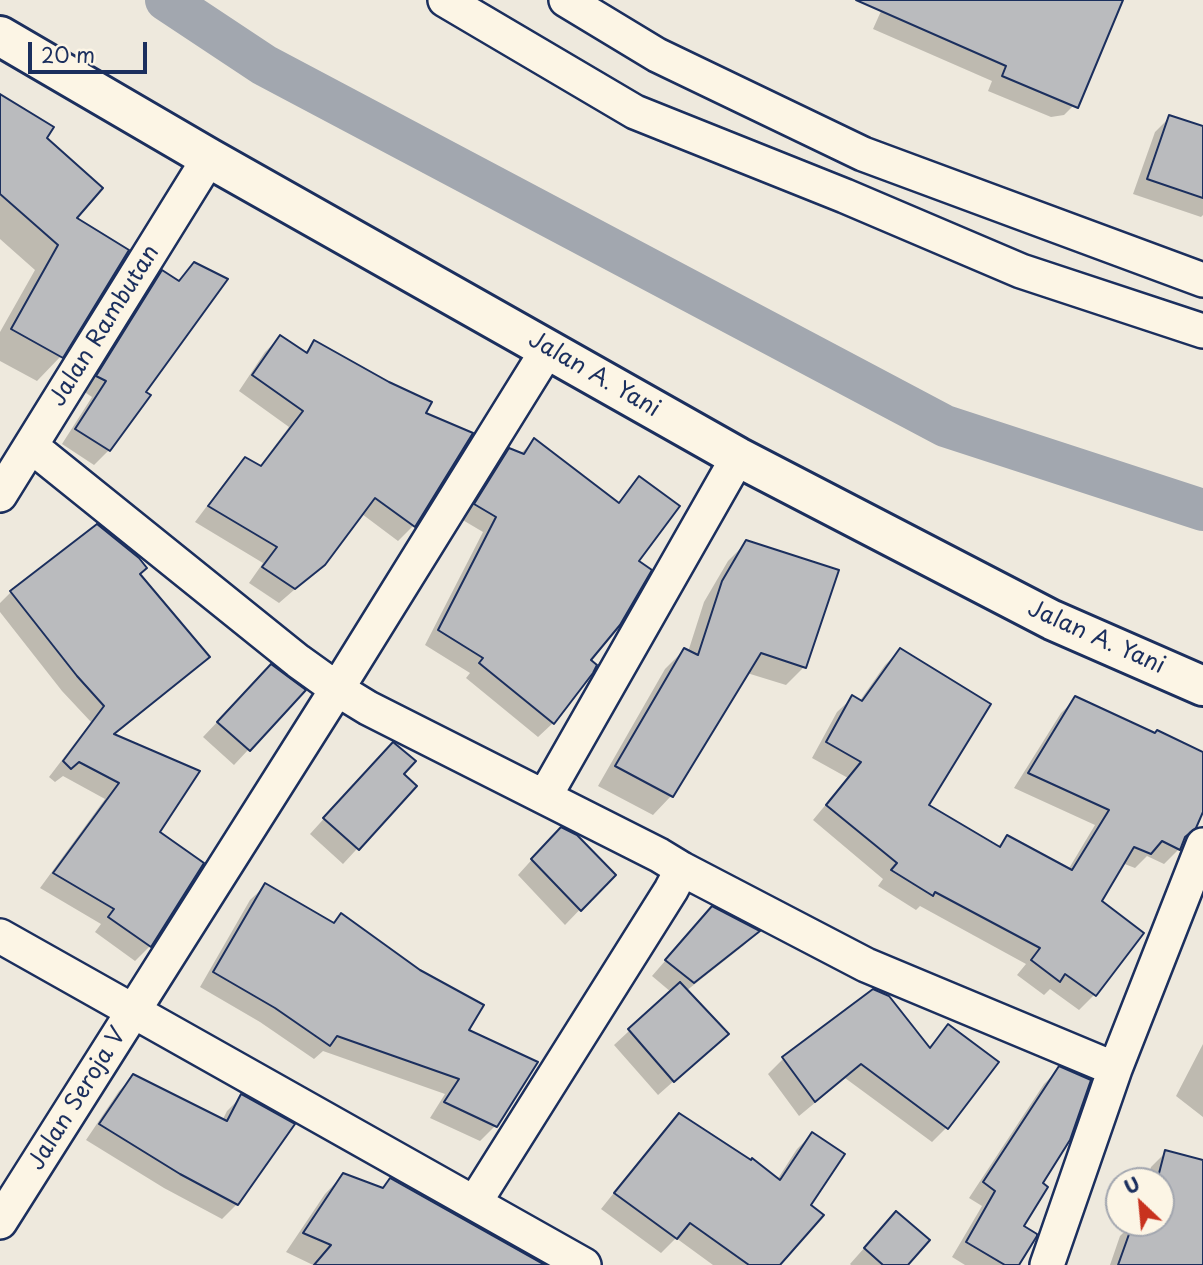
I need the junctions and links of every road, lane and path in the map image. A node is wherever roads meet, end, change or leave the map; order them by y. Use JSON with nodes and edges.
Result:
{"nodes":[{"id":1,"x":445,"y":0,"type":"edge"},
{"id":2,"x":566,"y":0,"type":"edge"},
{"id":3,"x":0,"y":36,"type":"edge"},
{"id":4,"x":863,"y":154,"type":"junction"},
{"id":5,"x":209,"y":158,"type":"junction"},
{"id":6,"x":845,"y":196,"type":"junction"},
{"id":7,"x":1203,"y":280,"type":"edge"},
{"id":8,"x":1203,"y":331,"type":"edge"},
{"id":9,"x":548,"y":349,"type":"junction"},
{"id":10,"x":31,"y":446,"type":"junction"},
{"id":11,"x":737,"y":457,"type":"junction"},
{"id":12,"x":0,"y":495,"type":"edge"},
{"id":13,"x":1203,"y":686,"type":"edge"},
{"id":14,"x":337,"y":689,"type":"junction"},
{"id":15,"x":545,"y":796,"type":"junction"},
{"id":16,"x":1203,"y":845,"type":"edge"},
{"id":17,"x":682,"y":869,"type":"junction"},
{"id":18,"x":0,"y":936,"type":"edge"},
{"id":19,"x":133,"y":1011,"type":"junction"},
{"id":20,"x":1115,"y":1069,"type":"junction"},
{"id":21,"x":475,"y":1202,"type":"junction"},
{"id":22,"x":0,"y":1222,"type":"edge"},
{"id":23,"x":584,"y":1265,"type":"edge"},
{"id":24,"x":1047,"y":1265,"type":"edge"}],
"edges":[{"from":1,"to":6,"type":"street"},
{"from":2,"to":4,"type":"street"},
{"from":3,"to":5,"type":"highway","name":"Jalan A. Yani"},
{"from":4,"to":6,"type":"street"},
{"from":4,"to":7,"type":"street"},
{"from":5,"to":9,"type":"highway","name":"Jalan A. Yani"},
{"from":5,"to":10,"type":"street","name":"Jalan Rambutan"},
{"from":6,"to":8,"type":"street"},
{"from":9,"to":11,"type":"highway","name":"Jalan A. Yani"},
{"from":9,"to":14,"type":"street","name":"Jalan Seroja V"},
{"from":10,"to":12,"type":"street","name":"Jalan Rambutan"},
{"from":10,"to":14,"type":"street"},
{"from":11,"to":13,"type":"highway","name":"Jalan A. Yani"},
{"from":11,"to":15,"type":"street"},
{"from":14,"to":15,"type":"street"},
{"from":14,"to":19,"type":"street","name":"Jalan Seroja V"},
{"from":15,"to":17,"type":"street"},
{"from":16,"to":20,"type":"street"},
{"from":17,"to":20,"type":"street"},
{"from":17,"to":21,"type":"street"},
{"from":18,"to":19,"type":"street"},
{"from":19,"to":21,"type":"street"},
{"from":19,"to":22,"type":"street","name":"Jalan Seroja V"},
{"from":20,"to":24,"type":"street"},
{"from":21,"to":23,"type":"street"}]}
